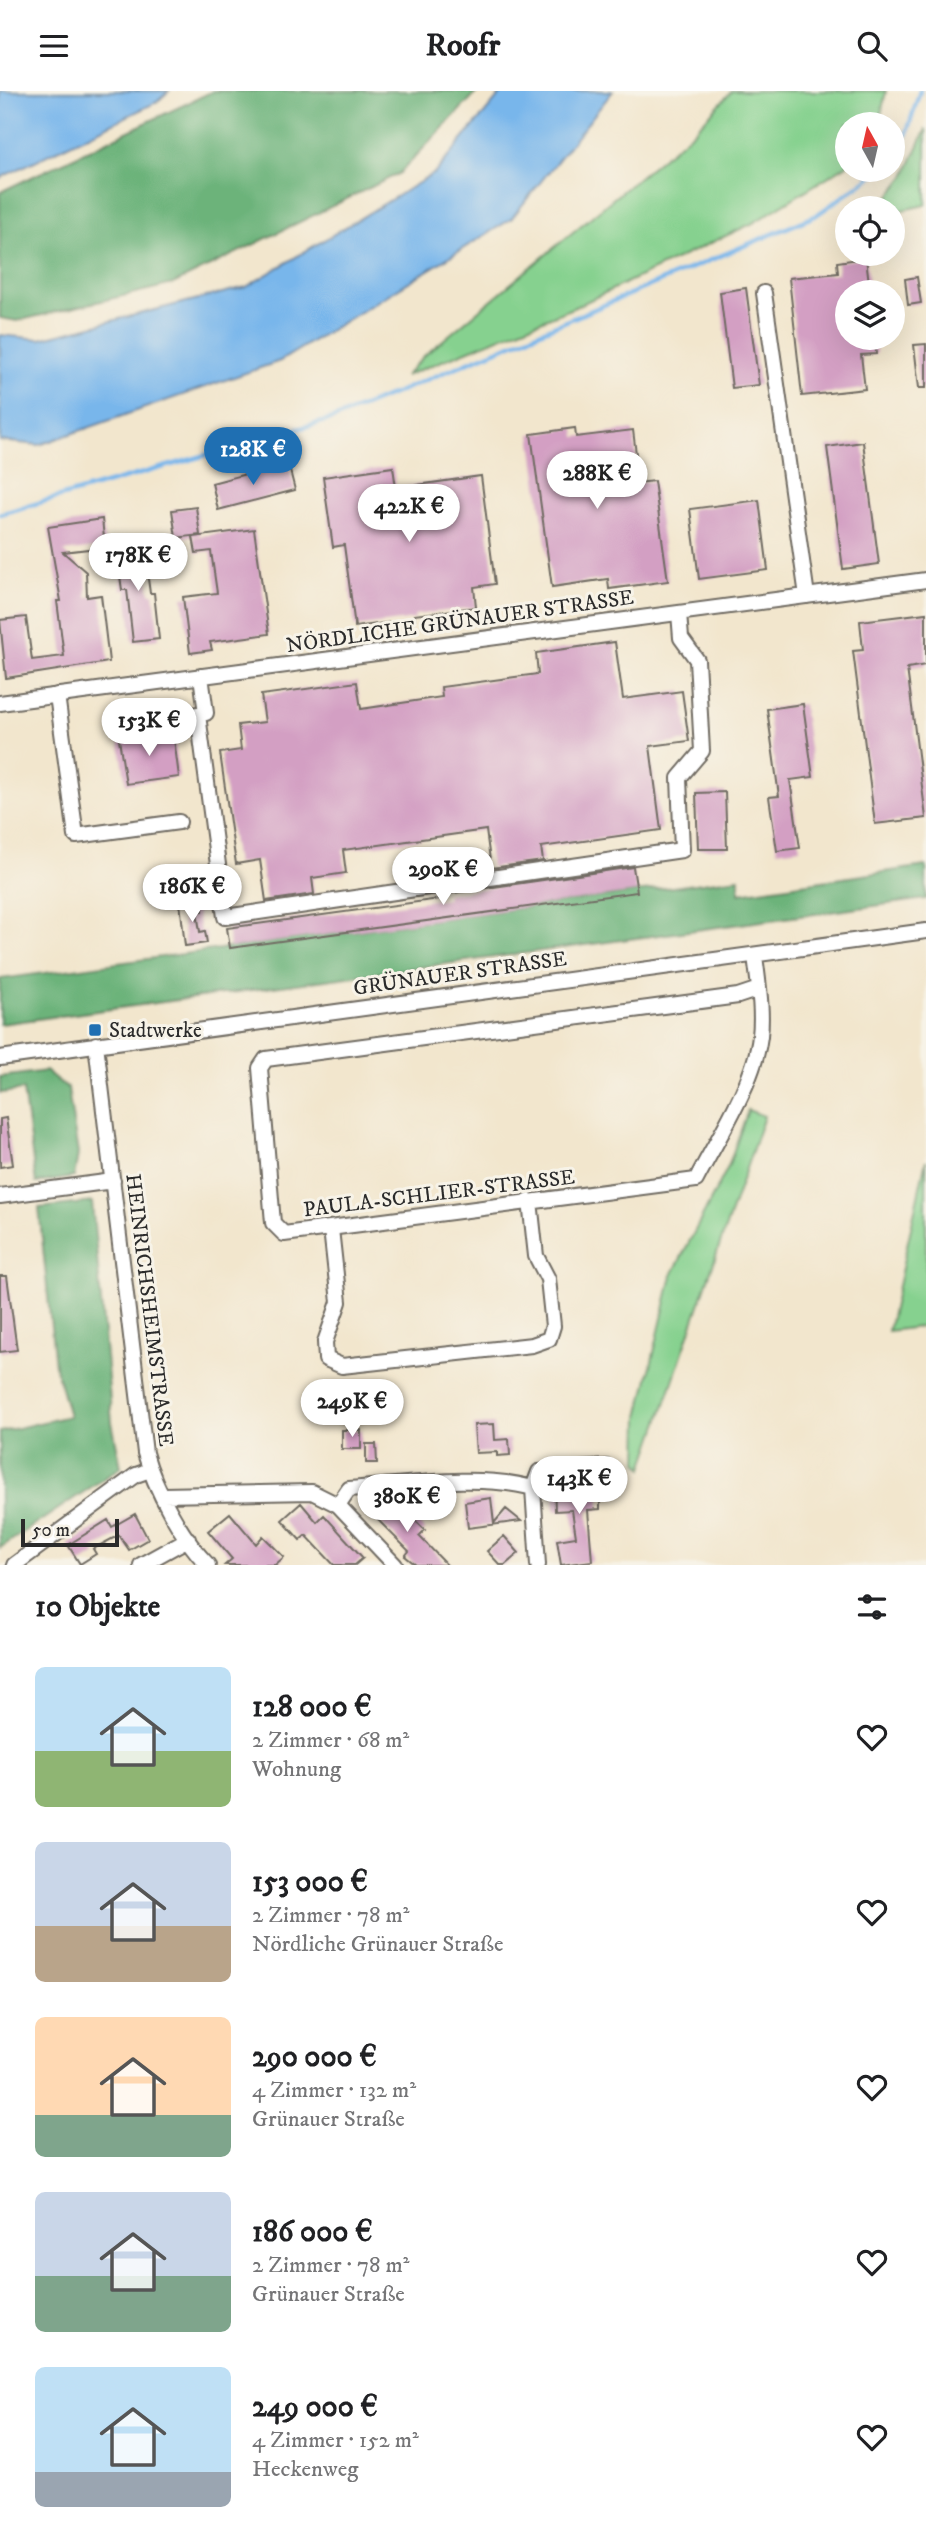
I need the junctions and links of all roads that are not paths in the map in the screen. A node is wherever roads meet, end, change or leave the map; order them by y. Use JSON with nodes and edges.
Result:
{"nodes":[{"id":1,"x":764,"y":293,"type":"dead end"},
{"id":2,"x":926,"y":580,"type":"edge"},
{"id":3,"x":807,"y":596,"type":"junction"},
{"id":4,"x":679,"y":613,"type":"junction"},
{"id":5,"x":201,"y":676,"type":"junction"},
{"id":6,"x":57,"y":695,"type":"junction"},
{"id":7,"x":0,"y":703,"type":"edge"},
{"id":8,"x":198,"y":715,"type":"junction"},
{"id":9,"x":130,"y":723,"type":"dead end"},
{"id":10,"x":179,"y":822,"type":"dead end"},
{"id":11,"x":926,"y":932,"type":"edge"},
{"id":12,"x":755,"y":955,"type":"junction"},
{"id":13,"x":759,"y":989,"type":"junction"},
{"id":14,"x":96,"y":1044,"type":"junction"},
{"id":15,"x":0,"y":1058,"type":"edge"},
{"id":16,"x":113,"y":1181,"type":"junction"},
{"id":17,"x":0,"y":1196,"type":"edge"},
{"id":18,"x":530,"y":1201,"type":"junction"},
{"id":19,"x":331,"y":1229,"type":"junction"},
{"id":20,"x":606,"y":1467,"type":"dead end"},
{"id":21,"x":150,"y":1470,"type":"junction"},
{"id":22,"x":533,"y":1488,"type":"junction"},
{"id":23,"x":163,"y":1495,"type":"junction"},
{"id":24,"x":338,"y":1506,"type":"junction"},
{"id":25,"x":188,"y":1539,"type":"junction"},
{"id":26,"x":14,"y":1565,"type":"edge"},
{"id":27,"x":141,"y":1565,"type":"edge"},
{"id":28,"x":208,"y":1565,"type":"edge"},
{"id":29,"x":395,"y":1565,"type":"edge"},
{"id":30,"x":538,"y":1565,"type":"edge"}],
"edges":[{"from":1,"to":3,"type":"street"},
{"from":2,"to":3,"type":"street","name":"NÖRDLICHE GRÜNAUER STRASSE"},
{"from":3,"to":4,"type":"street","name":"NÖRDLICHE GRÜNAUER STRASSE"},
{"from":4,"to":5,"type":"street","name":"NÖRDLICHE GRÜNAUER STRASSE"},
{"from":4,"to":8,"type":"street"},
{"from":5,"to":6,"type":"street","name":"NÖRDLICHE GRÜNAUER STRASSE"},
{"from":5,"to":8,"type":"street"},
{"from":6,"to":7,"type":"street","name":"NÖRDLICHE GRÜNAUER STRASSE"},
{"from":6,"to":10,"type":"street"},
{"from":8,"to":9,"type":"street"},
{"from":11,"to":12,"type":"street","name":"GRÜNAUER STRASSE"},
{"from":12,"to":13,"type":"street","name":"PAULA-SCHLIER-STRASSE"},
{"from":12,"to":14,"type":"street","name":"GRÜNAUER STRASSE"},
{"from":13,"to":18,"type":"street","name":"PAULA-SCHLIER-STRASSE"},
{"from":13,"to":19,"type":"street","name":"PAULA-SCHLIER-STRASSE"},
{"from":14,"to":15,"type":"street","name":"GRÜNAUER STRASSE"},
{"from":14,"to":16,"type":"street","name":"HEINRICHSHEIMSTRASSE"},
{"from":16,"to":17,"type":"street"},
{"from":16,"to":21,"type":"street","name":"HEINRICHSHEIMSTRASSE"},
{"from":18,"to":19,"type":"street","name":"PAULA-SCHLIER-STRASSE"},
{"from":18,"to":19,"type":"street"},
{"from":20,"to":22,"type":"street"},
{"from":21,"to":23,"type":"street","name":"HEINRICHSHEIMSTRASSE"},
{"from":21,"to":26,"type":"street"},
{"from":22,"to":24,"type":"street"},
{"from":22,"to":30,"type":"street"},
{"from":23,"to":24,"type":"street"},
{"from":23,"to":25,"type":"street","name":"HEINRICHSHEIMSTRASSE"},
{"from":24,"to":29,"type":"street"},
{"from":25,"to":27,"type":"street"},
{"from":25,"to":28,"type":"street","name":"HEINRICHSHEIMSTRASSE"}]}
